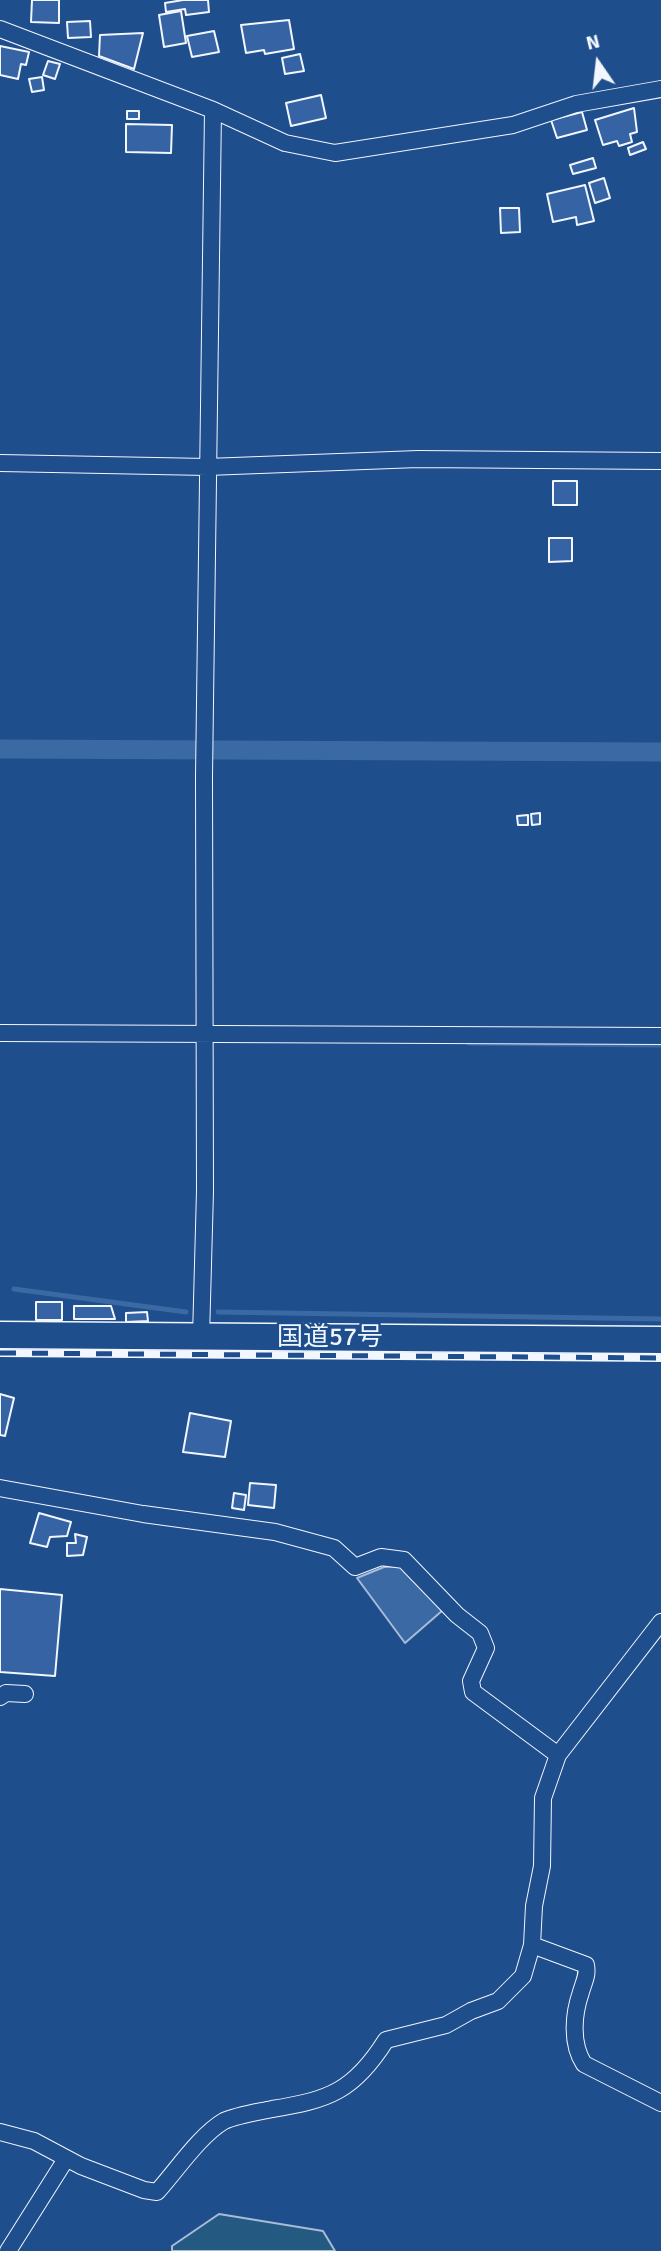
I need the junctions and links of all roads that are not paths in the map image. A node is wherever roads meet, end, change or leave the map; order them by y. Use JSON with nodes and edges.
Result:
{"nodes":[{"id":1,"x":0,"y":29,"type":"edge"},
{"id":2,"x":661,"y":89,"type":"edge"},
{"id":3,"x":213,"y":110,"type":"junction"},
{"id":4,"x":661,"y":461,"type":"edge"},
{"id":5,"x":0,"y":463,"type":"edge"},
{"id":6,"x":207,"y":467,"type":"junction"},
{"id":7,"x":203,"y":1032,"type":"junction"},
{"id":8,"x":0,"y":1033,"type":"edge"},
{"id":9,"x":661,"y":1036,"type":"edge"},
{"id":10,"x":0,"y":1335,"type":"edge"},
{"id":11,"x":201,"y":1337,"type":"junction"},
{"id":12,"x":661,"y":1340,"type":"edge"},
{"id":13,"x":0,"y":1488,"type":"edge"},
{"id":14,"x":661,"y":1622,"type":"edge"},
{"id":15,"x":25,"y":1694,"type":"dead end"},
{"id":16,"x":0,"y":1698,"type":"edge"},
{"id":17,"x":558,"y":1755,"type":"junction"},
{"id":18,"x":532,"y":1945,"type":"junction"},
{"id":19,"x":661,"y":2104,"type":"edge"},
{"id":20,"x":0,"y":2132,"type":"edge"},
{"id":21,"x":66,"y":2160,"type":"junction"},
{"id":22,"x":8,"y":2251,"type":"edge"}],
"edges":[{"from":1,"to":3,"type":"street"},
{"from":2,"to":3,"type":"street"},
{"from":3,"to":6,"type":"street"},
{"from":4,"to":6,"type":"street"},
{"from":5,"to":6,"type":"street"},
{"from":6,"to":7,"type":"street"},
{"from":7,"to":8,"type":"street"},
{"from":7,"to":9,"type":"street"},
{"from":7,"to":11,"type":"street"},
{"from":10,"to":11,"type":"highway","name":"国道57号"},
{"from":11,"to":12,"type":"highway","name":"国道57号"},
{"from":13,"to":17,"type":"street"},
{"from":14,"to":17,"type":"street"},
{"from":15,"to":16,"type":"street"},
{"from":17,"to":18,"type":"street"},
{"from":18,"to":19,"type":"street"},
{"from":18,"to":21,"type":"street"},
{"from":20,"to":21,"type":"street"},
{"from":21,"to":22,"type":"street"}]}
